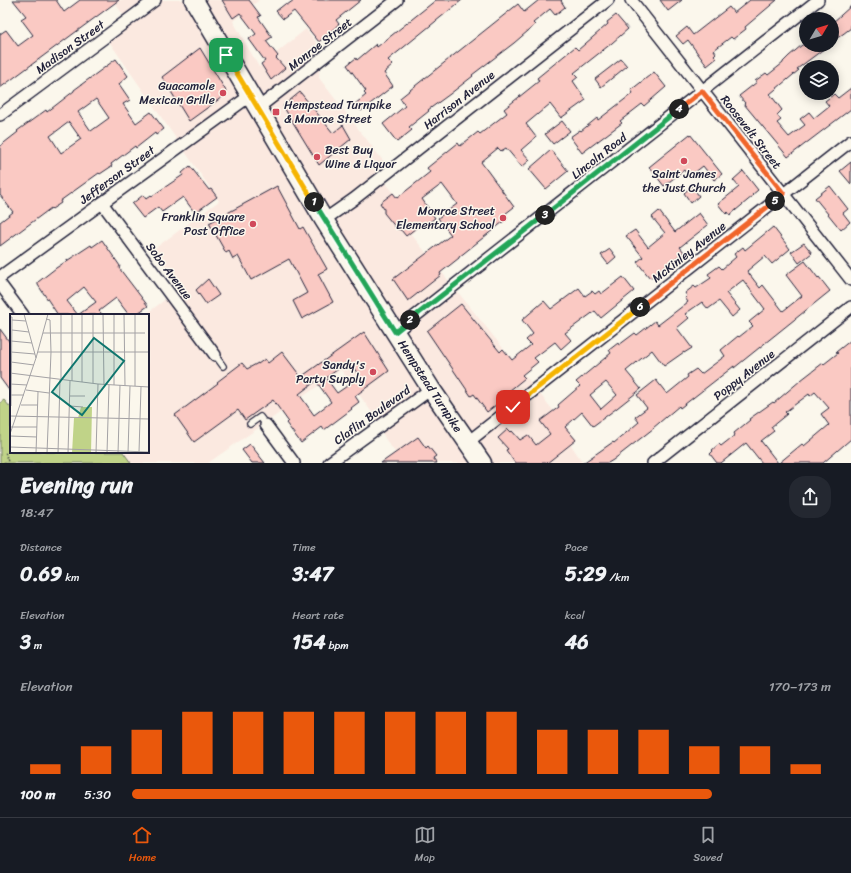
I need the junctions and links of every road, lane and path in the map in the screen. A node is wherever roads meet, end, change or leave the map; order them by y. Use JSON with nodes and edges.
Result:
{"nodes":[{"id":1,"x":155,"y":0,"type":"edge"},
{"id":2,"x":194,"y":0,"type":"edge"},
{"id":3,"x":397,"y":0,"type":"edge"},
{"id":4,"x":608,"y":0,"type":"edge"},
{"id":5,"x":631,"y":0,"type":"edge"},
{"id":6,"x":818,"y":0,"type":"edge"},
{"id":7,"x":702,"y":91,"type":"junction"},
{"id":8,"x":254,"y":102,"type":"junction"},
{"id":9,"x":0,"y":115,"type":"edge"},
{"id":10,"x":851,"y":141,"type":"edge"},
{"id":11,"x":784,"y":194,"type":"junction"},
{"id":12,"x":102,"y":202,"type":"junction"},
{"id":13,"x":324,"y":220,"type":"junction"},
{"id":14,"x":0,"y":277,"type":"edge"},
{"id":15,"x":851,"y":280,"type":"edge"},
{"id":16,"x":0,"y":284,"type":"edge"},
{"id":17,"x":851,"y":307,"type":"edge"},
{"id":18,"x":22,"y":314,"type":"edge"},
{"id":19,"x":395,"y":332,"type":"junction"},
{"id":20,"x":215,"y":355,"type":"joint"},
{"id":21,"x":223,"y":366,"type":"dead end"},
{"id":22,"x":431,"y":389,"type":"junction"},
{"id":23,"x":250,"y":424,"type":"dead end"},
{"id":24,"x":266,"y":425,"type":"joint"},
{"id":25,"x":468,"y":442,"type":"junction"},
{"id":26,"x":10,"y":451,"type":"edge"},
{"id":27,"x":4,"y":463,"type":"edge"},
{"id":28,"x":294,"y":463,"type":"edge"},
{"id":29,"x":329,"y":463,"type":"edge"},
{"id":30,"x":482,"y":463,"type":"edge"},
{"id":31,"x":653,"y":463,"type":"edge"}],
"edges":[{"from":1,"to":9,"type":"street","name":"Madison Street"},
{"from":2,"to":8,"type":"main road","name":"Hempstead Turnpike"},
{"from":3,"to":8,"type":"street","name":"Monroe Street"},
{"from":4,"to":13,"type":"street","name":"Harrison Avenue"},
{"from":5,"to":7,"type":"street","name":"Roosevelt Street"},
{"from":6,"to":7,"type":"street","name":"Lincoln Road"},
{"from":7,"to":11,"type":"street","name":"Roosevelt Street"},
{"from":7,"to":19,"type":"street","name":"Lincoln Road"},
{"from":8,"to":12,"type":"street","name":"Jefferson Street"},
{"from":8,"to":13,"type":"main road","name":"Hempstead Turnpike"},
{"from":10,"to":11,"type":"street","name":"McKinley Avenue"},
{"from":11,"to":15,"type":"street","name":"Roosevelt Street"},
{"from":11,"to":25,"type":"street","name":"McKinley Avenue"},
{"from":12,"to":14,"type":"street","name":"Jefferson Street"},
{"from":12,"to":20,"type":"street","name":"Sobo Avenue"},
{"from":13,"to":19,"type":"main road","name":"Hempstead Turnpike"},
{"from":16,"to":18,"type":"street"},
{"from":17,"to":31,"type":"street","name":"Poppy Avenue"},
{"from":19,"to":22,"type":"main road","name":"Hempstead Turnpike"},
{"from":20,"to":21,"type":"lane"},
{"from":22,"to":25,"type":"main road","name":"Hempstead Turnpike"},
{"from":22,"to":29,"type":"street","name":"Claflin Boulevard"},
{"from":23,"to":24,"type":"lane"},
{"from":24,"to":28,"type":"street"},
{"from":25,"to":30,"type":"main road","name":"Hempstead Turnpike"},
{"from":26,"to":27,"type":"path"}]}
